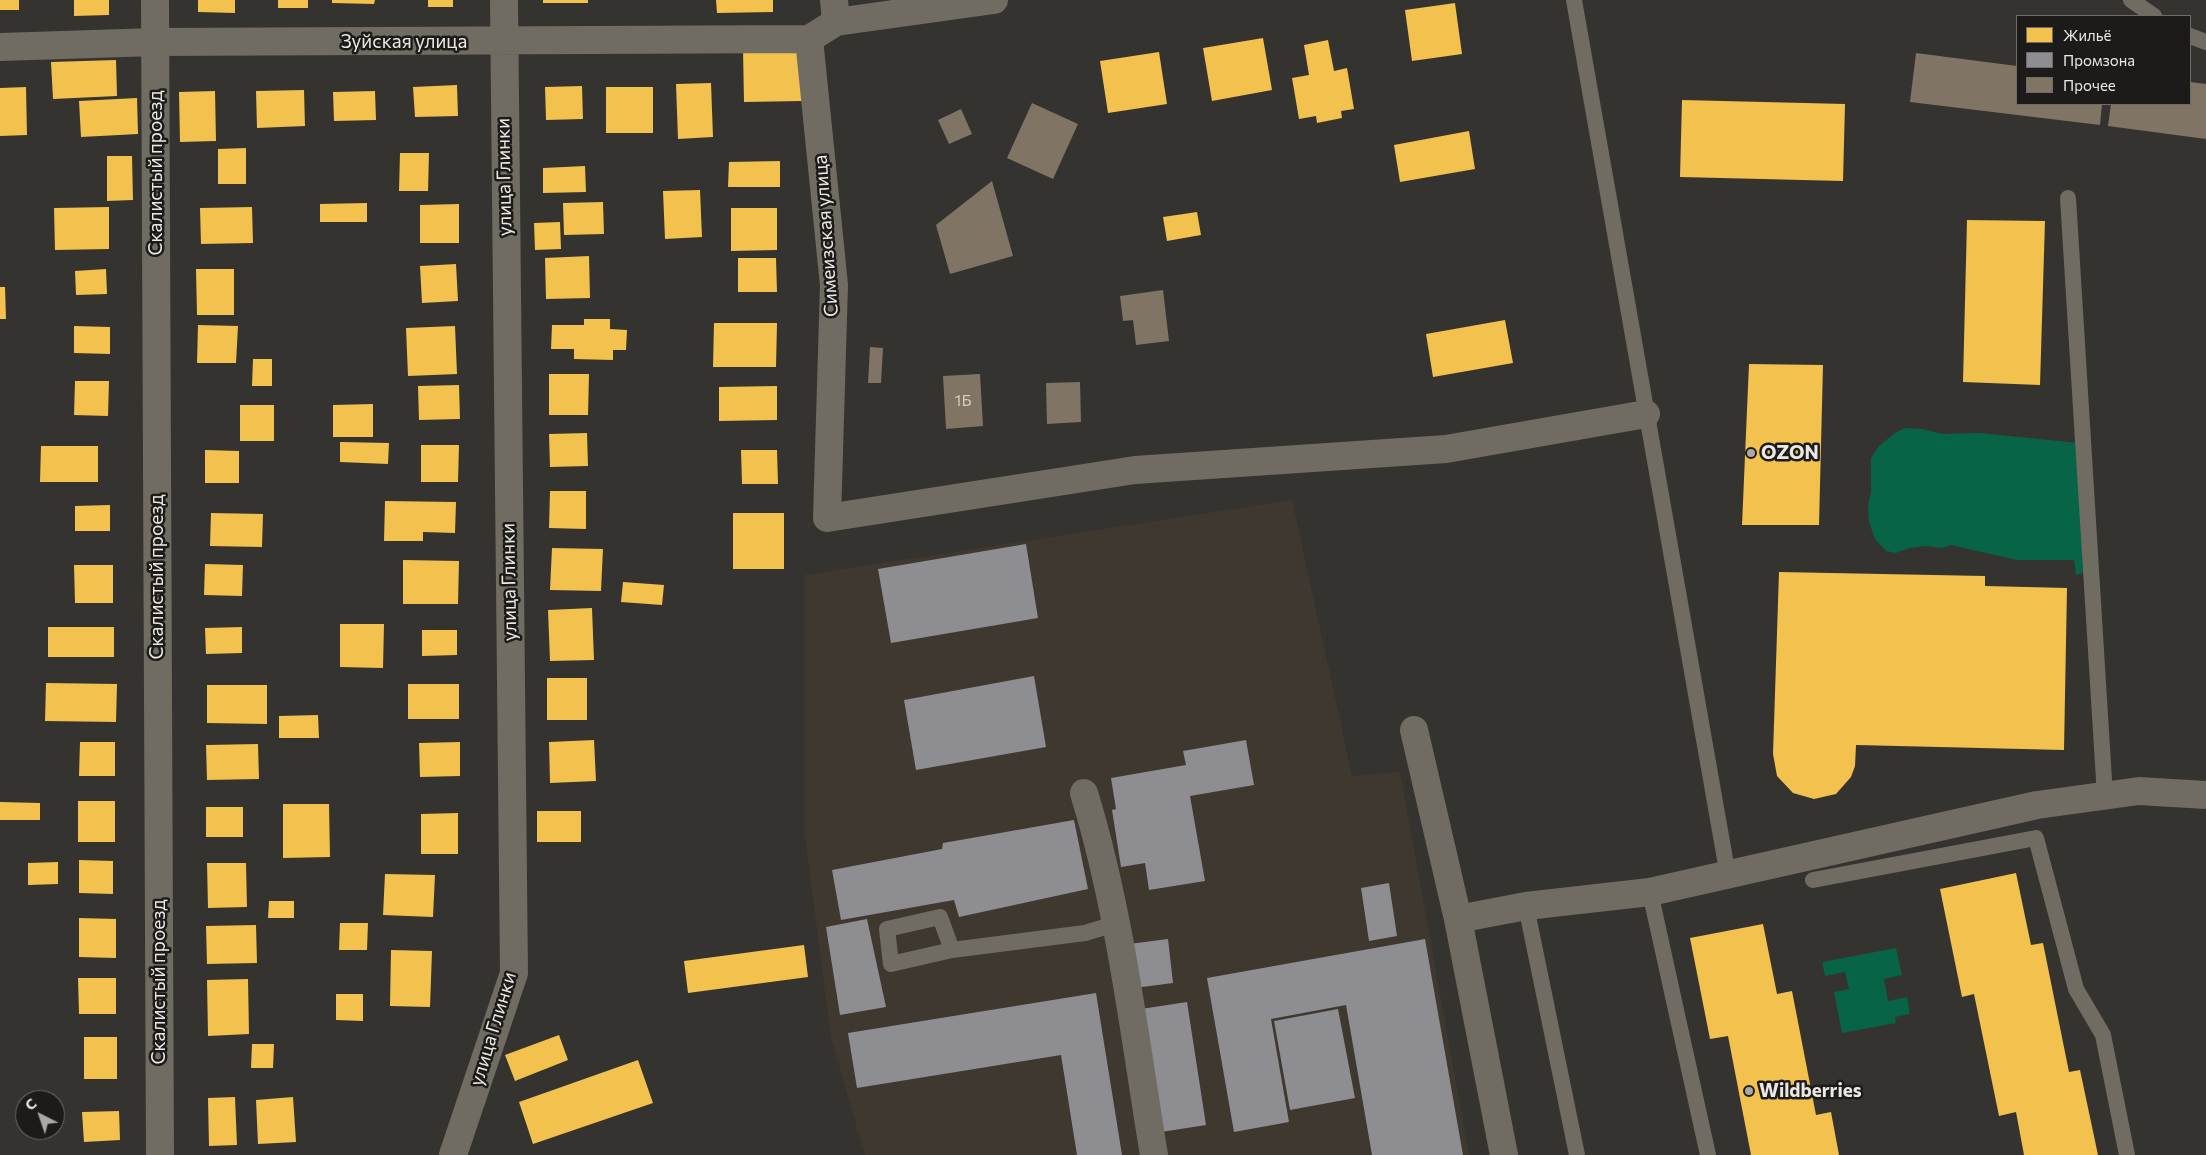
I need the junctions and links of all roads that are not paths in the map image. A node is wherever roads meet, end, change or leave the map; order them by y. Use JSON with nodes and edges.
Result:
{"nodes":[{"id":1,"x":155,"y":0,"type":"edge"},
{"id":2,"x":504,"y":0,"type":"edge"},
{"id":3,"x":994,"y":0,"type":"edge"},
{"id":4,"x":1574,"y":0,"type":"edge"},
{"id":5,"x":2131,"y":0,"type":"edge"},
{"id":6,"x":835,"y":11,"type":"edge"},
{"id":7,"x":2153,"y":15,"type":"edge"},
{"id":8,"x":2191,"y":36,"type":"edge"},
{"id":9,"x":809,"y":39,"type":"junction"},
{"id":10,"x":155,"y":42,"type":"junction"},
{"id":11,"x":503,"y":42,"type":"junction"},
{"id":12,"x":2206,"y":42,"type":"edge"},
{"id":13,"x":0,"y":47,"type":"edge"},
{"id":14,"x":2068,"y":198,"type":"dead end"},
{"id":15,"x":1646,"y":414,"type":"junction"},
{"id":16,"x":1414,"y":730,"type":"dead end"},
{"id":17,"x":1084,"y":793,"type":"dead end"},
{"id":18,"x":2105,"y":796,"type":"junction"},
{"id":19,"x":2206,"y":796,"type":"edge"},
{"id":20,"x":1728,"y":876,"type":"junction"},
{"id":21,"x":1813,"y":880,"type":"dead end"},
{"id":22,"x":1650,"y":892,"type":"junction"},
{"id":23,"x":1526,"y":906,"type":"junction"},
{"id":24,"x":1458,"y":919,"type":"junction"},
{"id":25,"x":1115,"y":924,"type":"junction"},
{"id":26,"x":952,"y":950,"type":"dead end"},
{"id":27,"x":160,"y":1155,"type":"edge"},
{"id":28,"x":453,"y":1155,"type":"edge"},
{"id":29,"x":1154,"y":1155,"type":"edge"},
{"id":30,"x":1504,"y":1155,"type":"edge"},
{"id":31,"x":1578,"y":1155,"type":"edge"},
{"id":32,"x":1708,"y":1155,"type":"edge"},
{"id":33,"x":2126,"y":1155,"type":"edge"}],
"edges":[{"from":1,"to":10,"type":"street","name":"Скалистый проезд"},
{"from":2,"to":11,"type":"street","name":"улица Глинки"},
{"from":3,"to":6,"type":"street"},
{"from":4,"to":15,"type":"lane"},
{"from":5,"to":7,"type":"lane"},
{"from":6,"to":9,"type":"street"},
{"from":8,"to":12,"type":"lane"},
{"from":9,"to":11,"type":"street","name":"Зуйская улица"},
{"from":9,"to":15,"type":"street","name":"Симеизская улица"},
{"from":10,"to":11,"type":"street","name":"Зуйская улица"},
{"from":10,"to":13,"type":"street","name":"Зуйская улица"},
{"from":10,"to":27,"type":"street","name":"Скалистый проезд"},
{"from":11,"to":28,"type":"street","name":"улица Глинки"},
{"from":14,"to":18,"type":"lane"},
{"from":15,"to":20,"type":"lane"},
{"from":16,"to":24,"type":"street"},
{"from":17,"to":25,"type":"street"},
{"from":18,"to":19,"type":"street"},
{"from":18,"to":20,"type":"street"},
{"from":20,"to":22,"type":"street"},
{"from":21,"to":33,"type":"lane"},
{"from":22,"to":23,"type":"street"},
{"from":22,"to":32,"type":"lane"},
{"from":23,"to":24,"type":"street"},
{"from":23,"to":31,"type":"lane"},
{"from":24,"to":30,"type":"street"},
{"from":25,"to":26,"type":"lane"},
{"from":25,"to":29,"type":"street"}]}
